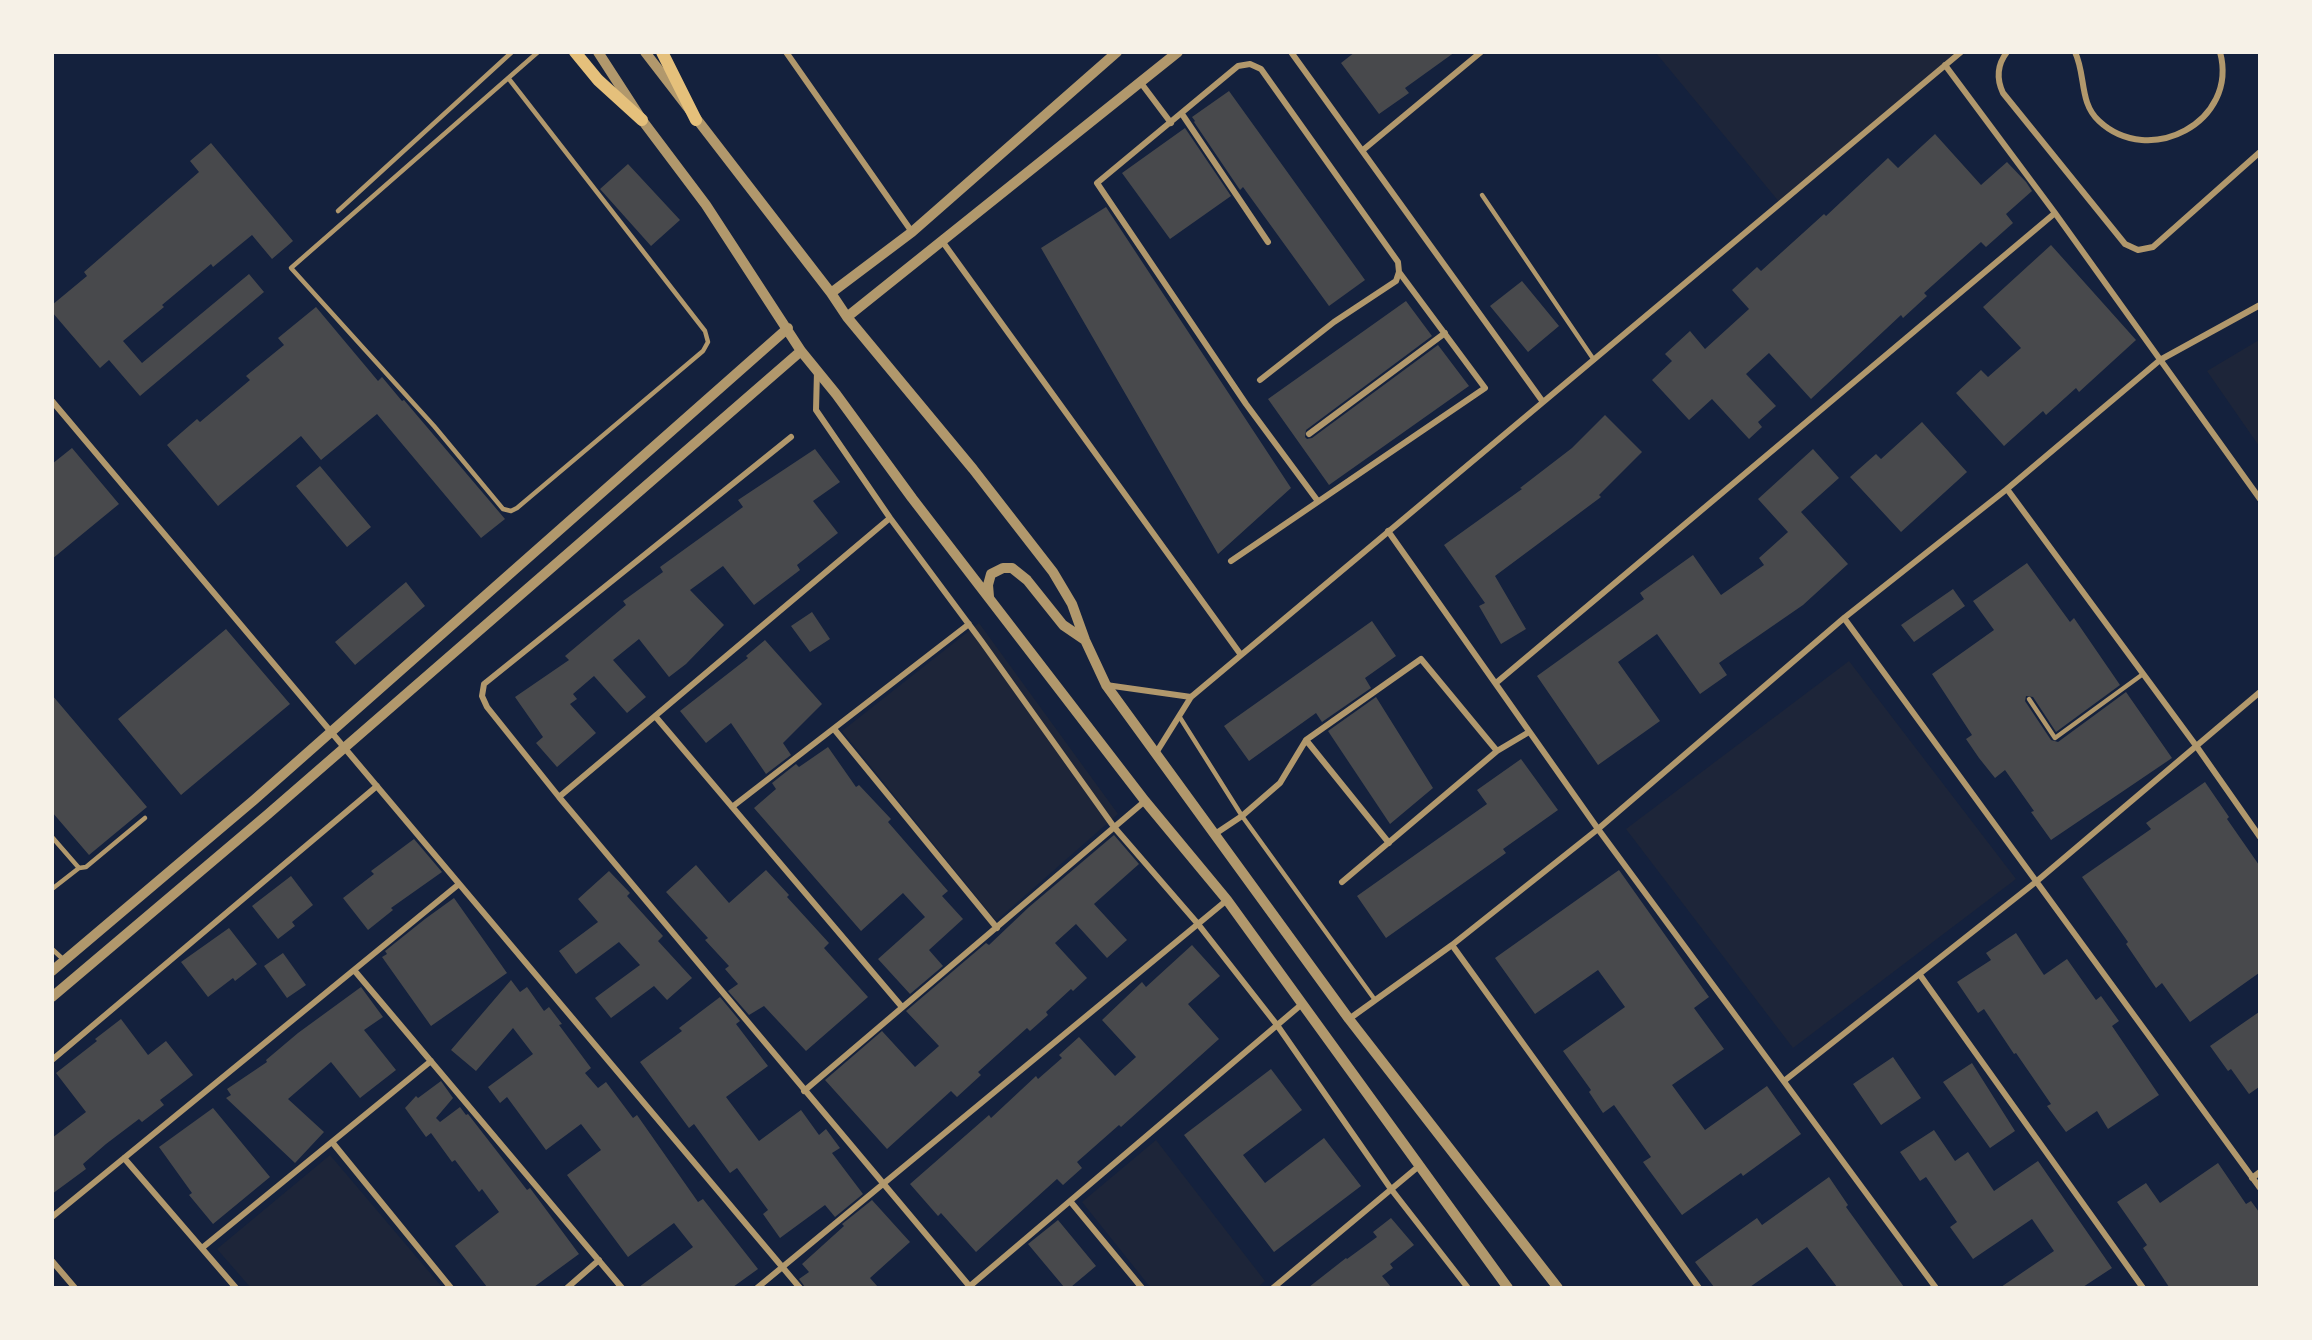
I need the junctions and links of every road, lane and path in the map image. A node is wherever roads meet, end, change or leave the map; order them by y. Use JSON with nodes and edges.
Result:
{"nodes":[{"id":1,"x":512,"y":52,"type":"edge"},
{"id":2,"x":538,"y":52,"type":"edge"},
{"id":3,"x":575,"y":52,"type":"edge"},
{"id":4,"x":598,"y":52,"type":"edge"},
{"id":5,"x":645,"y":52,"type":"edge"},
{"id":6,"x":662,"y":52,"type":"edge"},
{"id":7,"x":786,"y":52,"type":"edge"},
{"id":8,"x":1116,"y":52,"type":"edge"},
{"id":9,"x":1178,"y":52,"type":"edge"},
{"id":10,"x":1291,"y":52,"type":"edge"},
{"id":11,"x":1481,"y":52,"type":"edge"},
{"id":12,"x":1961,"y":52,"type":"edge"},
{"id":13,"x":2007,"y":52,"type":"edge"},
{"id":14,"x":2075,"y":52,"type":"edge"},
{"id":15,"x":2220,"y":52,"type":"edge"},
{"id":16,"x":1945,"y":65,"type":"junction"},
{"id":17,"x":509,"y":80,"type":"junction"},
{"id":18,"x":1141,"y":83,"type":"junction"},
{"id":19,"x":1182,"y":114,"type":"junction"},
{"id":20,"x":642,"y":120,"type":"junction"},
{"id":21,"x":696,"y":120,"type":"junction"},
{"id":22,"x":1171,"y":123,"type":"junction"},
{"id":23,"x":1363,"y":150,"type":"junction"},
{"id":24,"x":2259,"y":152,"type":"edge"},
{"id":25,"x":1482,"y":195,"type":"dead end"},
{"id":26,"x":338,"y":211,"type":"dead end"},
{"id":27,"x":2055,"y":213,"type":"junction"},
{"id":28,"x":912,"y":232,"type":"junction"},
{"id":29,"x":942,"y":241,"type":"junction"},
{"id":30,"x":1268,"y":242,"type":"dead end"},
{"id":31,"x":1399,"y":272,"type":"junction"},
{"id":32,"x":831,"y":293,"type":"junction"},
{"id":33,"x":2259,"y":305,"type":"edge"},
{"id":34,"x":847,"y":317,"type":"junction"},
{"id":35,"x":788,"y":328,"type":"junction"},
{"id":36,"x":1446,"y":333,"type":"junction"},
{"id":37,"x":801,"y":351,"type":"junction"},
{"id":38,"x":1594,"y":360,"type":"junction"},
{"id":39,"x":2160,"y":360,"type":"junction"},
{"id":40,"x":817,"y":370,"type":"junction"},
{"id":41,"x":1260,"y":380,"type":"dead end"},
{"id":42,"x":52,"y":401,"type":"edge"},
{"id":43,"x":1543,"y":402,"type":"junction"},
{"id":44,"x":1309,"y":434,"type":"dead end"},
{"id":45,"x":791,"y":437,"type":"dead end"},
{"id":46,"x":2007,"y":489,"type":"junction"},
{"id":47,"x":2259,"y":499,"type":"edge"},
{"id":48,"x":1317,"y":500,"type":"junction"},
{"id":49,"x":890,"y":518,"type":"junction"},
{"id":50,"x":1388,"y":531,"type":"junction"},
{"id":51,"x":1230,"y":561,"type":"dead end"},
{"id":52,"x":989,"y":597,"type":"junction"},
{"id":53,"x":1844,"y":618,"type":"junction"},
{"id":54,"x":969,"y":624,"type":"junction"},
{"id":55,"x":1085,"y":640,"type":"junction"},
{"id":56,"x":1241,"y":655,"type":"junction"},
{"id":57,"x":2143,"y":674,"type":"junction"},
{"id":58,"x":1496,"y":683,"type":"junction"},
{"id":59,"x":1106,"y":685,"type":"junction"},
{"id":60,"x":2259,"y":692,"type":"edge"},
{"id":61,"x":1191,"y":697,"type":"junction"},
{"id":62,"x":2029,"y":699,"type":"dead end"},
{"id":63,"x":655,"y":716,"type":"junction"},
{"id":64,"x":1179,"y":716,"type":"junction"},
{"id":65,"x":834,"y":729,"type":"junction"},
{"id":66,"x":331,"y":732,"type":"junction"},
{"id":67,"x":1529,"y":732,"type":"junction"},
{"id":68,"x":1306,"y":740,"type":"junction"},
{"id":69,"x":344,"y":747,"type":"junction"},
{"id":70,"x":2197,"y":747,"type":"junction"},
{"id":71,"x":1497,"y":751,"type":"junction"},
{"id":72,"x":1155,"y":754,"type":"junction"},
{"id":73,"x":377,"y":786,"type":"junction"},
{"id":74,"x":559,"y":797,"type":"junction"},
{"id":75,"x":1145,"y":801,"type":"junction"},
{"id":76,"x":732,"y":807,"type":"junction"},
{"id":77,"x":1242,"y":816,"type":"junction"},
{"id":78,"x":145,"y":818,"type":"dead end"},
{"id":79,"x":1114,"y":827,"type":"junction"},
{"id":80,"x":1598,"y":830,"type":"junction"},
{"id":81,"x":1215,"y":834,"type":"junction"},
{"id":82,"x":52,"y":837,"type":"edge"},
{"id":83,"x":2259,"y":837,"type":"edge"},
{"id":84,"x":1389,"y":843,"type":"junction"},
{"id":85,"x":79,"y":868,"type":"junction"},
{"id":86,"x":2037,"y":881,"type":"junction"},
{"id":87,"x":1342,"y":882,"type":"dead end"},
{"id":88,"x":459,"y":884,"type":"junction"},
{"id":89,"x":52,"y":889,"type":"edge"},
{"id":90,"x":1227,"y":900,"type":"junction"},
{"id":91,"x":1198,"y":924,"type":"junction"},
{"id":92,"x":997,"y":928,"type":"junction"},
{"id":93,"x":1452,"y":945,"type":"junction"},
{"id":94,"x":52,"y":949,"type":"edge"},
{"id":95,"x":65,"y":961,"type":"junction"},
{"id":96,"x":354,"y":970,"type":"junction"},
{"id":97,"x":52,"y":971,"type":"edge"},
{"id":98,"x":1920,"y":975,"type":"junction"},
{"id":99,"x":52,"y":997,"type":"edge"},
{"id":100,"x":1375,"y":1000,"type":"junction"},
{"id":101,"x":1302,"y":1004,"type":"junction"},
{"id":102,"x":903,"y":1007,"type":"junction"},
{"id":103,"x":1349,"y":1019,"type":"junction"},
{"id":104,"x":1277,"y":1025,"type":"junction"},
{"id":105,"x":52,"y":1060,"type":"edge"},
{"id":106,"x":431,"y":1061,"type":"junction"},
{"id":107,"x":1784,"y":1081,"type":"junction"},
{"id":108,"x":804,"y":1090,"type":"junction"},
{"id":109,"x":332,"y":1142,"type":"junction"},
{"id":110,"x":124,"y":1158,"type":"junction"},
{"id":111,"x":1419,"y":1166,"type":"junction"},
{"id":112,"x":2259,"y":1172,"type":"edge"},
{"id":113,"x":2252,"y":1178,"type":"junction"},
{"id":114,"x":882,"y":1184,"type":"junction"},
{"id":115,"x":2259,"y":1188,"type":"edge"},
{"id":116,"x":1391,"y":1189,"type":"junction"},
{"id":117,"x":1070,"y":1201,"type":"junction"},
{"id":118,"x":52,"y":1216,"type":"edge"},
{"id":119,"x":202,"y":1248,"type":"junction"},
{"id":120,"x":599,"y":1260,"type":"junction"},
{"id":121,"x":52,"y":1261,"type":"edge"},
{"id":122,"x":782,"y":1266,"type":"junction"},
{"id":123,"x":75,"y":1287,"type":"edge"},
{"id":124,"x":236,"y":1287,"type":"edge"},
{"id":125,"x":451,"y":1287,"type":"edge"},
{"id":126,"x":567,"y":1287,"type":"edge"},
{"id":127,"x":622,"y":1287,"type":"edge"},
{"id":128,"x":757,"y":1287,"type":"edge"},
{"id":129,"x":800,"y":1287,"type":"edge"},
{"id":130,"x":970,"y":1287,"type":"edge"},
{"id":131,"x":1142,"y":1287,"type":"edge"},
{"id":132,"x":1273,"y":1287,"type":"edge"},
{"id":133,"x":1468,"y":1287,"type":"edge"},
{"id":134,"x":1508,"y":1287,"type":"edge"},
{"id":135,"x":1558,"y":1287,"type":"edge"},
{"id":136,"x":1699,"y":1287,"type":"edge"},
{"id":137,"x":1936,"y":1287,"type":"edge"},
{"id":138,"x":2142,"y":1287,"type":"edge"}],
"edges":[{"from":1,"to":26,"type":"lane"},
{"from":2,"to":17,"type":"lane"},
{"from":3,"to":20,"type":"main road"},
{"from":4,"to":20,"type":"street"},
{"from":5,"to":21,"type":"street"},
{"from":6,"to":21,"type":"main road"},
{"from":7,"to":28,"type":"street"},
{"from":8,"to":28,"type":"street"},
{"from":9,"to":18,"type":"street"},
{"from":10,"to":23,"type":"street"},
{"from":11,"to":23,"type":"street"},
{"from":12,"to":16,"type":"street"},
{"from":13,"to":24,"type":"street"},
{"from":14,"to":15,"type":"street"},
{"from":16,"to":27,"type":"street"},
{"from":16,"to":38,"type":"street"},
{"from":17,"to":17,"type":"lane"},
{"from":18,"to":22,"type":"street"},
{"from":18,"to":29,"type":"street"},
{"from":19,"to":22,"type":"street"},
{"from":19,"to":30,"type":"street"},
{"from":19,"to":31,"type":"street"},
{"from":20,"to":35,"type":"street"},
{"from":21,"to":32,"type":"street"},
{"from":22,"to":48,"type":"street"},
{"from":23,"to":43,"type":"street"},
{"from":25,"to":38,"type":"lane"},
{"from":27,"to":39,"type":"street"},
{"from":27,"to":58,"type":"street"},
{"from":28,"to":32,"type":"street"},
{"from":29,"to":34,"type":"street"},
{"from":29,"to":56,"type":"street"},
{"from":31,"to":36,"type":"street"},
{"from":31,"to":41,"type":"street"},
{"from":32,"to":34,"type":"street"},
{"from":33,"to":39,"type":"street"},
{"from":34,"to":55,"type":"street"},
{"from":35,"to":37,"type":"street"},
{"from":35,"to":66,"type":"street"},
{"from":36,"to":44,"type":"street"},
{"from":36,"to":48,"type":"street"},
{"from":37,"to":40,"type":"street"},
{"from":37,"to":69,"type":"street"},
{"from":38,"to":43,"type":"street"},
{"from":39,"to":46,"type":"street"},
{"from":39,"to":47,"type":"street"},
{"from":40,"to":49,"type":"street"},
{"from":40,"to":52,"type":"street"},
{"from":42,"to":66,"type":"street"},
{"from":43,"to":50,"type":"street"},
{"from":45,"to":74,"type":"street"},
{"from":46,"to":53,"type":"street"},
{"from":46,"to":57,"type":"street"},
{"from":48,"to":51,"type":"street"},
{"from":49,"to":54,"type":"street"},
{"from":49,"to":63,"type":"street"},
{"from":50,"to":56,"type":"street"},
{"from":50,"to":58,"type":"street"},
{"from":52,"to":55,"type":"street"},
{"from":52,"to":75,"type":"street"},
{"from":53,"to":80,"type":"street"},
{"from":53,"to":86,"type":"street"},
{"from":54,"to":65,"type":"street"},
{"from":54,"to":79,"type":"street"},
{"from":55,"to":59,"type":"street"},
{"from":56,"to":61,"type":"street"},
{"from":57,"to":62,"type":"lane"},
{"from":57,"to":70,"type":"street"},
{"from":58,"to":67,"type":"street"},
{"from":59,"to":61,"type":"street"},
{"from":59,"to":72,"type":"street"},
{"from":60,"to":70,"type":"street"},
{"from":61,"to":64,"type":"street"},
{"from":63,"to":74,"type":"street"},
{"from":63,"to":76,"type":"street"},
{"from":64,"to":72,"type":"street"},
{"from":64,"to":77,"type":"lane"},
{"from":65,"to":76,"type":"street"},
{"from":65,"to":92,"type":"street"},
{"from":66,"to":69,"type":"street"},
{"from":66,"to":95,"type":"street"},
{"from":67,"to":71,"type":"street"},
{"from":67,"to":80,"type":"street"},
{"from":68,"to":71,"type":"street"},
{"from":68,"to":77,"type":"street"},
{"from":68,"to":84,"type":"street"},
{"from":69,"to":73,"type":"street"},
{"from":69,"to":99,"type":"street"},
{"from":70,"to":83,"type":"street"},
{"from":70,"to":86,"type":"street"},
{"from":71,"to":84,"type":"street"},
{"from":72,"to":81,"type":"street"},
{"from":73,"to":88,"type":"street"},
{"from":73,"to":105,"type":"street"},
{"from":74,"to":108,"type":"street"},
{"from":75,"to":79,"type":"street"},
{"from":75,"to":90,"type":"street"},
{"from":76,"to":102,"type":"street"},
{"from":77,"to":81,"type":"street"},
{"from":77,"to":100,"type":"lane"},
{"from":78,"to":85,"type":"lane"},
{"from":79,"to":91,"type":"street"},
{"from":79,"to":92,"type":"street"},
{"from":80,"to":93,"type":"street"},
{"from":80,"to":107,"type":"street"},
{"from":81,"to":103,"type":"street"},
{"from":82,"to":85,"type":"lane"},
{"from":84,"to":87,"type":"street"},
{"from":85,"to":89,"type":"lane"},
{"from":86,"to":98,"type":"street"},
{"from":86,"to":113,"type":"street"},
{"from":88,"to":96,"type":"street"},
{"from":88,"to":122,"type":"street"},
{"from":90,"to":91,"type":"street"},
{"from":90,"to":101,"type":"street"},
{"from":91,"to":104,"type":"street"},
{"from":91,"to":114,"type":"street"},
{"from":92,"to":102,"type":"street"},
{"from":93,"to":100,"type":"street"},
{"from":93,"to":136,"type":"street"},
{"from":94,"to":95,"type":"lane"},
{"from":95,"to":97,"type":"street"},
{"from":96,"to":106,"type":"street"},
{"from":96,"to":110,"type":"street"},
{"from":98,"to":107,"type":"street"},
{"from":98,"to":138,"type":"street"},
{"from":100,"to":103,"type":"street"},
{"from":101,"to":104,"type":"street"},
{"from":101,"to":111,"type":"street"},
{"from":102,"to":108,"type":"street"},
{"from":103,"to":135,"type":"street"},
{"from":104,"to":116,"type":"street"},
{"from":104,"to":117,"type":"street"},
{"from":106,"to":109,"type":"street"},
{"from":106,"to":120,"type":"street"},
{"from":107,"to":137,"type":"street"},
{"from":108,"to":114,"type":"street"},
{"from":109,"to":119,"type":"street"},
{"from":109,"to":125,"type":"street"},
{"from":110,"to":118,"type":"street"},
{"from":110,"to":119,"type":"street"},
{"from":111,"to":116,"type":"street"},
{"from":111,"to":134,"type":"street"},
{"from":112,"to":113,"type":"street"},
{"from":113,"to":115,"type":"street"},
{"from":114,"to":122,"type":"street"},
{"from":114,"to":130,"type":"street"},
{"from":116,"to":132,"type":"street"},
{"from":116,"to":133,"type":"street"},
{"from":117,"to":130,"type":"street"},
{"from":117,"to":131,"type":"street"},
{"from":119,"to":124,"type":"street"},
{"from":120,"to":126,"type":"street"},
{"from":120,"to":127,"type":"street"},
{"from":121,"to":123,"type":"street"},
{"from":122,"to":128,"type":"street"},
{"from":122,"to":129,"type":"street"}]}
